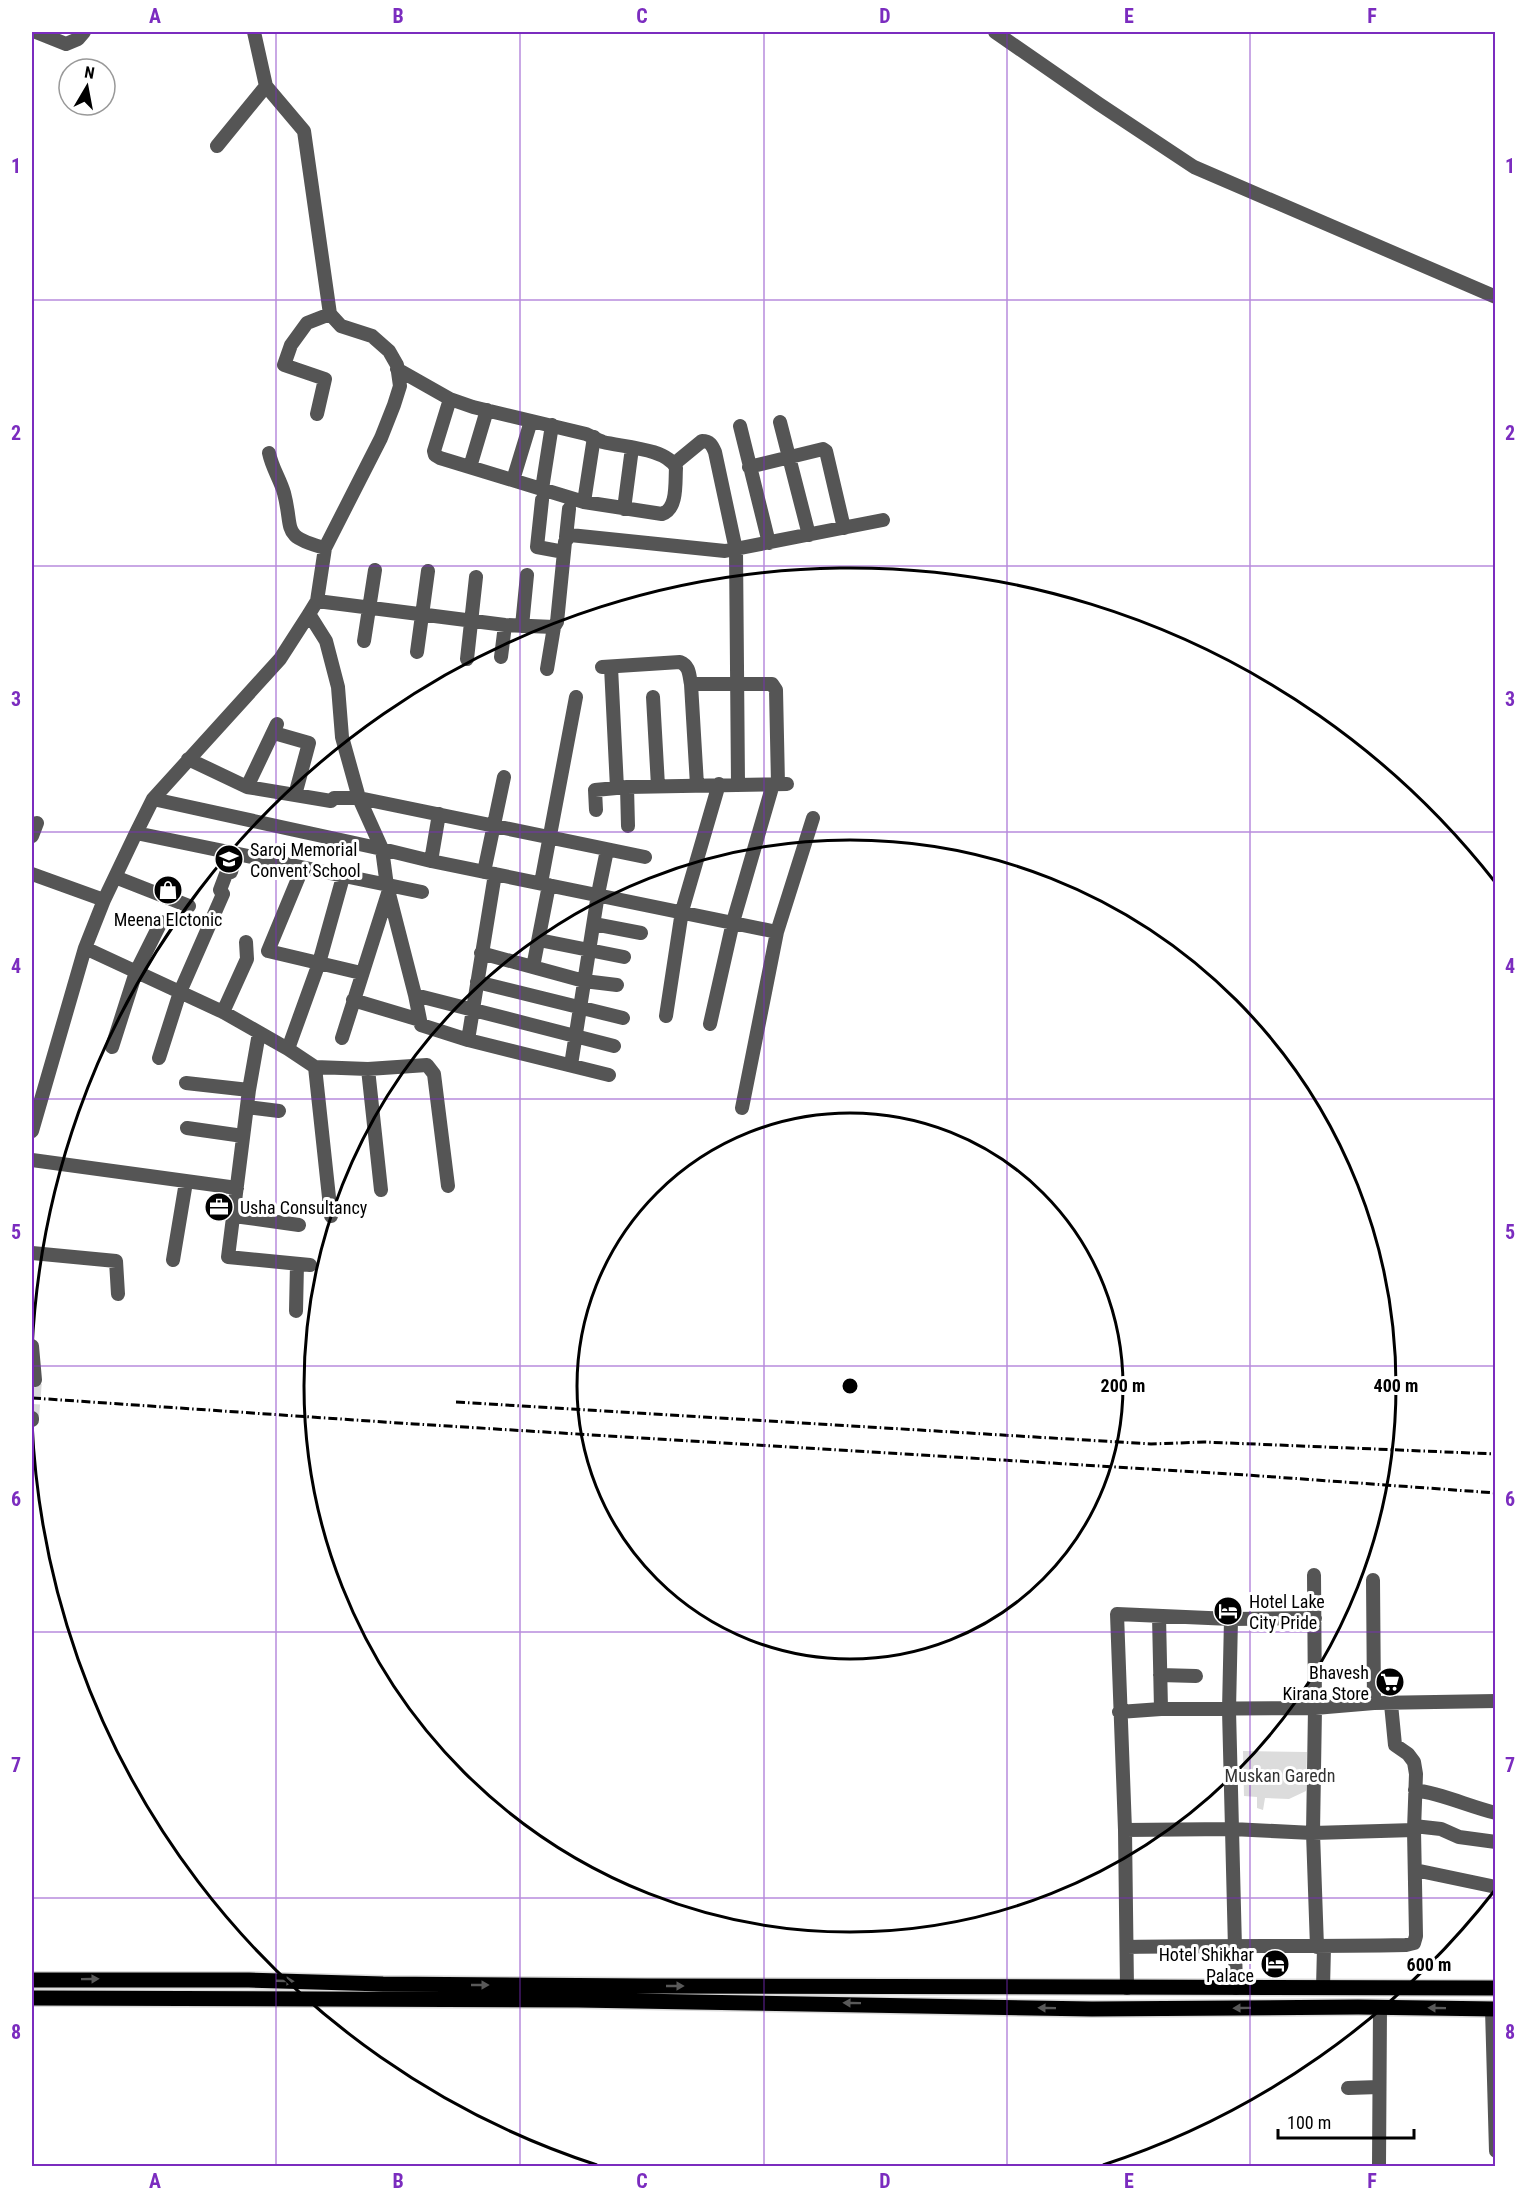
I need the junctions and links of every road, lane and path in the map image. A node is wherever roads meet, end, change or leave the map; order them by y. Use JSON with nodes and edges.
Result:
{"nodes":[{"id":1,"x":36,"y":32,"type":"edge"},
{"id":2,"x":84,"y":32,"type":"edge"},
{"id":3,"x":254,"y":32,"type":"edge"},
{"id":4,"x":995,"y":32,"type":"edge"},
{"id":5,"x":266,"y":86,"type":"junction"},
{"id":6,"x":217,"y":146,"type":"dead end"},
{"id":7,"x":1496,"y":297,"type":"edge"},
{"id":8,"x":330,"y":314,"type":"junction"},
{"id":9,"x":398,"y":369,"type":"junction"},
{"id":10,"x":450,"y":399,"type":"junction"},
{"id":11,"x":487,"y":410,"type":"junction"},
{"id":12,"x":317,"y":414,"type":"dead end"},
{"id":13,"x":531,"y":421,"type":"junction"},
{"id":14,"x":780,"y":422,"type":"dead end"},
{"id":15,"x":552,"y":425,"type":"junction"},
{"id":16,"x":740,"y":426,"type":"dead end"},
{"id":17,"x":594,"y":437,"type":"junction"},
{"id":18,"x":632,"y":448,"type":"junction"},
{"id":19,"x":269,"y":453,"type":"dead end"},
{"id":20,"x":789,"y":457,"type":"junction"},
{"id":21,"x":674,"y":464,"type":"junction"},
{"id":22,"x":470,"y":467,"type":"junction"},
{"id":23,"x":750,"y":467,"type":"junction"},
{"id":24,"x":513,"y":480,"type":"junction"},
{"id":25,"x":542,"y":495,"type":"junction"},
{"id":26,"x":584,"y":502,"type":"junction"},
{"id":27,"x":569,"y":509,"type":"dead end"},
{"id":28,"x":624,"y":509,"type":"junction"},
{"id":29,"x":883,"y":520,"type":"dead end"},
{"id":30,"x":844,"y":528,"type":"junction"},
{"id":31,"x":809,"y":535,"type":"junction"},
{"id":32,"x":566,"y":537,"type":"junction"},
{"id":33,"x":769,"y":543,"type":"junction"},
{"id":34,"x":325,"y":548,"type":"junction"},
{"id":35,"x":736,"y":550,"type":"junction"},
{"id":36,"x":564,"y":552,"type":"junction"},
{"id":37,"x":375,"y":570,"type":"dead end"},
{"id":38,"x":428,"y":572,"type":"dead end"},
{"id":39,"x":527,"y":574,"type":"dead end"},
{"id":40,"x":476,"y":577,"type":"dead end"},
{"id":41,"x":317,"y":601,"type":"junction"},
{"id":42,"x":370,"y":608,"type":"junction"},
{"id":43,"x":309,"y":614,"type":"junction"},
{"id":44,"x":422,"y":615,"type":"junction"},
{"id":45,"x":472,"y":621,"type":"junction"},
{"id":46,"x":505,"y":626,"type":"junction"},
{"id":47,"x":522,"y":626,"type":"junction"},
{"id":48,"x":554,"y":627,"type":"junction"},
{"id":49,"x":364,"y":641,"type":"dead end"},
{"id":50,"x":417,"y":652,"type":"dead end"},
{"id":51,"x":501,"y":657,"type":"dead end"},
{"id":52,"x":468,"y":659,"type":"dead end"},
{"id":53,"x":548,"y":669,"type":"dead end"},
{"id":54,"x":737,"y":683,"type":"junction"},
{"id":55,"x":691,"y":684,"type":"junction"},
{"id":56,"x":576,"y":697,"type":"dead end"},
{"id":57,"x":653,"y":697,"type":"dead end"},
{"id":58,"x":188,"y":759,"type":"junction"},
{"id":59,"x":504,"y":777,"type":"dead end"},
{"id":60,"x":719,"y":784,"type":"junction"},
{"id":61,"x":738,"y":784,"type":"junction"},
{"id":62,"x":780,"y":784,"type":"junction"},
{"id":63,"x":697,"y":785,"type":"junction"},
{"id":64,"x":658,"y":786,"type":"junction"},
{"id":65,"x":247,"y":787,"type":"junction"},
{"id":66,"x":622,"y":787,"type":"junction"},
{"id":67,"x":295,"y":795,"type":"junction"},
{"id":68,"x":359,"y":798,"type":"junction"},
{"id":69,"x":153,"y":799,"type":"junction"},
{"id":70,"x":596,"y":810,"type":"dead end"},
{"id":71,"x":439,"y":814,"type":"junction"},
{"id":72,"x":813,"y":818,"type":"dead end"},
{"id":73,"x":494,"y":826,"type":"junction"},
{"id":74,"x":628,"y":826,"type":"dead end"},
{"id":75,"x":136,"y":833,"type":"junction"},
{"id":76,"x":550,"y":837,"type":"junction"},
{"id":77,"x":382,"y":849,"type":"junction"},
{"id":78,"x":607,"y":849,"type":"junction"},
{"id":79,"x":236,"y":855,"type":"junction"},
{"id":80,"x":645,"y":857,"type":"dead end"},
{"id":81,"x":430,"y":861,"type":"junction"},
{"id":82,"x":302,"y":869,"type":"junction"},
{"id":83,"x":490,"y":873,"type":"junction"},
{"id":84,"x":32,"y":874,"type":"edge"},
{"id":85,"x":115,"y":877,"type":"junction"},
{"id":86,"x":343,"y":877,"type":"junction"},
{"id":87,"x":545,"y":884,"type":"junction"},
{"id":88,"x":388,"y":888,"type":"junction"},
{"id":89,"x":422,"y":892,"type":"dead end"},
{"id":90,"x":598,"y":894,"type":"junction"},
{"id":91,"x":104,"y":900,"type":"junction"},
{"id":92,"x":189,"y":906,"type":"dead end"},
{"id":93,"x":682,"y":911,"type":"junction"},
{"id":94,"x":161,"y":922,"type":"dead end"},
{"id":95,"x":733,"y":922,"type":"junction"},
{"id":96,"x":594,"y":924,"type":"junction"},
{"id":97,"x":777,"y":932,"type":"junction"},
{"id":98,"x":641,"y":933,"type":"dead end"},
{"id":99,"x":538,"y":940,"type":"junction"},
{"id":100,"x":246,"y":942,"type":"dead end"},
{"id":101,"x":85,"y":948,"type":"junction"},
{"id":102,"x":589,"y":950,"type":"junction"},
{"id":103,"x":482,"y":953,"type":"junction"},
{"id":104,"x":624,"y":957,"type":"dead end"},
{"id":105,"x":319,"y":963,"type":"junction"},
{"id":106,"x":533,"y":967,"type":"junction"},
{"id":107,"x":136,"y":972,"type":"junction"},
{"id":108,"x":361,"y":973,"type":"junction"},
{"id":109,"x":584,"y":981,"type":"junction"},
{"id":110,"x":477,"y":982,"type":"junction"},
{"id":111,"x":617,"y":985,"type":"dead end"},
{"id":112,"x":180,"y":992,"type":"junction"},
{"id":113,"x":415,"y":995,"type":"junction"},
{"id":114,"x":353,"y":1000,"type":"junction"},
{"id":115,"x":580,"y":1008,"type":"junction"},
{"id":116,"x":473,"y":1010,"type":"junction"},
{"id":117,"x":223,"y":1012,"type":"junction"},
{"id":118,"x":666,"y":1016,"type":"dead end"},
{"id":119,"x":623,"y":1018,"type":"dead end"},
{"id":120,"x":420,"y":1020,"type":"junction"},
{"id":121,"x":710,"y":1024,"type":"dead end"},
{"id":122,"x":259,"y":1033,"type":"junction"},
{"id":123,"x":575,"y":1037,"type":"junction"},
{"id":124,"x":342,"y":1038,"type":"dead end"},
{"id":125,"x":468,"y":1040,"type":"junction"},
{"id":126,"x":614,"y":1046,"type":"dead end"},
{"id":127,"x":112,"y":1047,"type":"dead end"},
{"id":128,"x":288,"y":1049,"type":"junction"},
{"id":129,"x":159,"y":1058,"type":"dead end"},
{"id":130,"x":571,"y":1065,"type":"junction"},
{"id":131,"x":315,"y":1067,"type":"junction"},
{"id":132,"x":368,"y":1069,"type":"junction"},
{"id":133,"x":609,"y":1075,"type":"dead end"},
{"id":134,"x":186,"y":1083,"type":"dead end"},
{"id":135,"x":249,"y":1090,"type":"junction"},
{"id":136,"x":37,"y":1093,"type":"edge"},
{"id":137,"x":247,"y":1107,"type":"junction"},
{"id":138,"x":742,"y":1108,"type":"dead end"},
{"id":139,"x":279,"y":1111,"type":"dead end"},
{"id":140,"x":187,"y":1128,"type":"dead end"},
{"id":141,"x":32,"y":1131,"type":"edge"},
{"id":142,"x":243,"y":1136,"type":"junction"},
{"id":143,"x":32,"y":1160,"type":"edge"},
{"id":144,"x":186,"y":1182,"type":"junction"},
{"id":145,"x":448,"y":1186,"type":"dead end"},
{"id":146,"x":237,"y":1188,"type":"junction"},
{"id":147,"x":381,"y":1190,"type":"dead end"},
{"id":148,"x":234,"y":1216,"type":"junction"},
{"id":149,"x":332,"y":1216,"type":"dead end"},
{"id":150,"x":299,"y":1225,"type":"dead end"},
{"id":151,"x":32,"y":1252,"type":"edge"},
{"id":152,"x":173,"y":1260,"type":"dead end"},
{"id":153,"x":117,"y":1293,"type":"dead end"},
{"id":154,"x":296,"y":1311,"type":"dead end"},
{"id":155,"x":32,"y":1346,"type":"edge"},
{"id":156,"x":35,"y":1380,"type":"dead end"},
{"id":157,"x":1314,"y":1575,"type":"dead end"},
{"id":158,"x":1373,"y":1581,"type":"dead end"},
{"id":159,"x":1159,"y":1616,"type":"junction"},
{"id":160,"x":1315,"y":1618,"type":"junction"},
{"id":161,"x":1231,"y":1619,"type":"junction"},
{"id":162,"x":1160,"y":1675,"type":"junction"},
{"id":163,"x":1196,"y":1677,"type":"dead end"},
{"id":164,"x":1496,"y":1701,"type":"edge"},
{"id":165,"x":1374,"y":1703,"type":"junction"},
{"id":166,"x":1391,"y":1704,"type":"junction"},
{"id":167,"x":1315,"y":1708,"type":"junction"},
{"id":168,"x":1161,"y":1709,"type":"junction"},
{"id":169,"x":1229,"y":1710,"type":"junction"},
{"id":170,"x":1119,"y":1712,"type":"junction"},
{"id":171,"x":1416,"y":1790,"type":"junction"},
{"id":172,"x":1496,"y":1813,"type":"edge"},
{"id":173,"x":1414,"y":1828,"type":"junction"},
{"id":174,"x":1232,"y":1829,"type":"junction"},
{"id":175,"x":1125,"y":1830,"type":"junction"},
{"id":176,"x":1313,"y":1833,"type":"junction"},
{"id":177,"x":1496,"y":1842,"type":"edge"},
{"id":178,"x":1415,"y":1870,"type":"junction"},
{"id":179,"x":1496,"y":1887,"type":"edge"},
{"id":180,"x":1234,"y":1944,"type":"junction"},
{"id":181,"x":1127,"y":1947,"type":"junction"},
{"id":182,"x":1320,"y":1947,"type":"junction"},
{"id":183,"x":32,"y":1980,"type":"edge"},
{"id":184,"x":1127,"y":1988,"type":"junction"},
{"id":185,"x":1323,"y":1988,"type":"junction"},
{"id":186,"x":1496,"y":1988,"type":"edge"},
{"id":187,"x":1236,"y":1989,"type":"junction"},
{"id":188,"x":568,"y":1992,"type":"junction"},
{"id":189,"x":32,"y":1998,"type":"edge"},
{"id":190,"x":1380,"y":2008,"type":"junction"},
{"id":191,"x":1494,"y":2009,"type":"edge"},
{"id":192,"x":1378,"y":2087,"type":"junction"},
{"id":193,"x":1348,"y":2088,"type":"dead end"},
{"id":194,"x":1496,"y":2151,"type":"edge"},
{"id":195,"x":1379,"y":2166,"type":"edge"}],
"edges":[{"from":1,"to":2,"type":"street"},
{"from":3,"to":5,"type":"street"},
{"from":4,"to":7,"type":"street"},
{"from":5,"to":6,"type":"street"},
{"from":5,"to":8,"type":"street"},
{"from":8,"to":9,"type":"street"},
{"from":8,"to":12,"type":"street"},
{"from":9,"to":10,"type":"street"},
{"from":9,"to":34,"type":"street"},
{"from":10,"to":11,"type":"street"},
{"from":10,"to":22,"type":"street"},
{"from":11,"to":13,"type":"street"},
{"from":11,"to":22,"type":"street"},
{"from":13,"to":15,"type":"street"},
{"from":13,"to":24,"type":"street"},
{"from":14,"to":20,"type":"street"},
{"from":15,"to":17,"type":"street"},
{"from":15,"to":25,"type":"street"},
{"from":16,"to":23,"type":"street"},
{"from":17,"to":18,"type":"street"},
{"from":17,"to":26,"type":"street"},
{"from":18,"to":21,"type":"street"},
{"from":18,"to":28,"type":"street"},
{"from":19,"to":34,"type":"street"},
{"from":20,"to":23,"type":"street"},
{"from":20,"to":30,"type":"street"},
{"from":20,"to":31,"type":"street"},
{"from":21,"to":28,"type":"street"},
{"from":21,"to":35,"type":"street"},
{"from":22,"to":24,"type":"street"},
{"from":23,"to":33,"type":"street"},
{"from":24,"to":25,"type":"street"},
{"from":25,"to":26,"type":"street"},
{"from":25,"to":36,"type":"street"},
{"from":26,"to":28,"type":"street"},
{"from":27,"to":32,"type":"street"},
{"from":29,"to":30,"type":"street"},
{"from":30,"to":31,"type":"street"},
{"from":31,"to":33,"type":"street"},
{"from":32,"to":35,"type":"street"},
{"from":32,"to":36,"type":"street"},
{"from":33,"to":35,"type":"street"},
{"from":34,"to":41,"type":"street"},
{"from":35,"to":54,"type":"street"},
{"from":36,"to":48,"type":"street"},
{"from":37,"to":42,"type":"street"},
{"from":38,"to":44,"type":"street"},
{"from":39,"to":47,"type":"street"},
{"from":40,"to":45,"type":"street"},
{"from":41,"to":42,"type":"street"},
{"from":41,"to":43,"type":"street"},
{"from":42,"to":44,"type":"street"},
{"from":42,"to":49,"type":"street"},
{"from":43,"to":58,"type":"street"},
{"from":43,"to":68,"type":"street"},
{"from":44,"to":45,"type":"street"},
{"from":44,"to":50,"type":"street"},
{"from":45,"to":46,"type":"street"},
{"from":45,"to":52,"type":"street"},
{"from":46,"to":47,"type":"street"},
{"from":46,"to":51,"type":"street"},
{"from":47,"to":48,"type":"street"},
{"from":48,"to":53,"type":"street"},
{"from":54,"to":55,"type":"street"},
{"from":54,"to":61,"type":"street"},
{"from":54,"to":62,"type":"street"},
{"from":55,"to":63,"type":"street"},
{"from":55,"to":66,"type":"street"},
{"from":56,"to":76,"type":"street"},
{"from":57,"to":64,"type":"street"},
{"from":58,"to":65,"type":"street"},
{"from":58,"to":69,"type":"street"},
{"from":59,"to":73,"type":"street"},
{"from":60,"to":61,"type":"street"},
{"from":60,"to":63,"type":"street"},
{"from":60,"to":93,"type":"street"},
{"from":61,"to":62,"type":"street"},
{"from":62,"to":95,"type":"street"},
{"from":63,"to":64,"type":"street"},
{"from":64,"to":66,"type":"street"},
{"from":65,"to":67,"type":"street"},
{"from":65,"to":67,"type":"street"},
{"from":66,"to":70,"type":"street"},
{"from":66,"to":74,"type":"street"},
{"from":67,"to":68,"type":"street"},
{"from":68,"to":71,"type":"street"},
{"from":68,"to":77,"type":"street"},
{"from":69,"to":75,"type":"street"},
{"from":69,"to":77,"type":"street"},
{"from":71,"to":73,"type":"street"},
{"from":71,"to":81,"type":"street"},
{"from":72,"to":97,"type":"street"},
{"from":73,"to":76,"type":"street"},
{"from":73,"to":83,"type":"street"},
{"from":75,"to":79,"type":"street"},
{"from":75,"to":85,"type":"street"},
{"from":76,"to":78,"type":"street"},
{"from":76,"to":87,"type":"street"},
{"from":77,"to":81,"type":"street"},
{"from":77,"to":88,"type":"street"},
{"from":78,"to":80,"type":"street"},
{"from":78,"to":90,"type":"street"},
{"from":79,"to":82,"type":"street"},
{"from":79,"to":112,"type":"street"},
{"from":81,"to":83,"type":"street"},
{"from":82,"to":86,"type":"street"},
{"from":82,"to":105,"type":"street"},
{"from":83,"to":87,"type":"street"},
{"from":83,"to":103,"type":"street"},
{"from":84,"to":91,"type":"street"},
{"from":85,"to":91,"type":"street"},
{"from":85,"to":92,"type":"street"},
{"from":86,"to":88,"type":"street"},
{"from":86,"to":105,"type":"street"},
{"from":87,"to":90,"type":"street"},
{"from":87,"to":99,"type":"street"},
{"from":88,"to":89,"type":"street"},
{"from":88,"to":108,"type":"street"},
{"from":88,"to":113,"type":"street"},
{"from":90,"to":93,"type":"street"},
{"from":90,"to":96,"type":"street"},
{"from":91,"to":101,"type":"street"},
{"from":93,"to":95,"type":"street"},
{"from":93,"to":118,"type":"street"},
{"from":94,"to":107,"type":"street"},
{"from":95,"to":97,"type":"street"},
{"from":95,"to":121,"type":"street"},
{"from":96,"to":98,"type":"street"},
{"from":96,"to":102,"type":"street"},
{"from":97,"to":138,"type":"street"},
{"from":99,"to":102,"type":"street"},
{"from":99,"to":106,"type":"street"},
{"from":100,"to":117,"type":"street"},
{"from":101,"to":107,"type":"street"},
{"from":101,"to":136,"type":"street"},
{"from":102,"to":104,"type":"street"},
{"from":102,"to":109,"type":"street"},
{"from":103,"to":106,"type":"street"},
{"from":103,"to":110,"type":"street"},
{"from":105,"to":108,"type":"street"},
{"from":105,"to":128,"type":"street"},
{"from":106,"to":109,"type":"street"},
{"from":107,"to":112,"type":"street"},
{"from":107,"to":127,"type":"street"},
{"from":108,"to":114,"type":"street"},
{"from":109,"to":111,"type":"street"},
{"from":109,"to":115,"type":"street"},
{"from":110,"to":115,"type":"street"},
{"from":110,"to":116,"type":"street"},
{"from":112,"to":117,"type":"street"},
{"from":112,"to":129,"type":"street"},
{"from":113,"to":116,"type":"street"},
{"from":113,"to":120,"type":"street"},
{"from":114,"to":120,"type":"street"},
{"from":114,"to":124,"type":"street"},
{"from":115,"to":119,"type":"street"},
{"from":115,"to":123,"type":"street"},
{"from":116,"to":123,"type":"street"},
{"from":116,"to":125,"type":"street"},
{"from":117,"to":122,"type":"street"},
{"from":120,"to":125,"type":"street"},
{"from":122,"to":128,"type":"street"},
{"from":122,"to":135,"type":"street"},
{"from":123,"to":126,"type":"street"},
{"from":123,"to":130,"type":"street"},
{"from":125,"to":130,"type":"street"},
{"from":128,"to":131,"type":"street"},
{"from":130,"to":133,"type":"street"},
{"from":131,"to":132,"type":"street"},
{"from":131,"to":149,"type":"street"},
{"from":132,"to":145,"type":"street"},
{"from":132,"to":147,"type":"street"},
{"from":134,"to":135,"type":"street"},
{"from":135,"to":137,"type":"street"},
{"from":136,"to":141,"type":"street"},
{"from":137,"to":139,"type":"street"},
{"from":137,"to":142,"type":"street"},
{"from":140,"to":142,"type":"street"},
{"from":142,"to":146,"type":"street"},
{"from":143,"to":144,"type":"street"},
{"from":144,"to":146,"type":"street"},
{"from":144,"to":152,"type":"street"},
{"from":146,"to":148,"type":"street"},
{"from":148,"to":150,"type":"street"},
{"from":148,"to":154,"type":"street"},
{"from":151,"to":153,"type":"street"},
{"from":155,"to":156,"type":"street"},
{"from":157,"to":160,"type":"street"},
{"from":158,"to":165,"type":"street"},
{"from":159,"to":161,"type":"street"},
{"from":159,"to":162,"type":"street"},
{"from":159,"to":170,"type":"street"},
{"from":160,"to":161,"type":"street"},
{"from":160,"to":167,"type":"street"},
{"from":161,"to":169,"type":"street"},
{"from":162,"to":163,"type":"street"},
{"from":162,"to":168,"type":"street"},
{"from":164,"to":166,"type":"street"},
{"from":165,"to":166,"type":"street"},
{"from":165,"to":167,"type":"street"},
{"from":166,"to":171,"type":"street"},
{"from":167,"to":169,"type":"street"},
{"from":167,"to":176,"type":"street"},
{"from":168,"to":169,"type":"street"},
{"from":168,"to":170,"type":"street"},
{"from":169,"to":174,"type":"street"},
{"from":170,"to":175,"type":"street"},
{"from":171,"to":172,"type":"street"},
{"from":171,"to":173,"type":"street"},
{"from":173,"to":176,"type":"street"},
{"from":173,"to":177,"type":"street"},
{"from":173,"to":178,"type":"street"},
{"from":174,"to":175,"type":"street"},
{"from":174,"to":176,"type":"street"},
{"from":174,"to":180,"type":"street"},
{"from":175,"to":181,"type":"street"},
{"from":176,"to":182,"type":"street"},
{"from":178,"to":179,"type":"street"},
{"from":178,"to":182,"type":"street"},
{"from":180,"to":181,"type":"street"},
{"from":180,"to":182,"type":"street"},
{"from":180,"to":187,"type":"street"},
{"from":181,"to":184,"type":"street"},
{"from":182,"to":185,"type":"street"},
{"from":183,"to":188,"type":"main road","one_way":true},
{"from":184,"to":187,"type":"main road"},
{"from":188,"to":184,"type":"main road","one_way":true},
{"from":185,"to":186,"type":"main road"},
{"from":185,"to":187,"type":"main road"},
{"from":188,"to":189,"type":"main road"},
{"from":190,"to":188,"type":"main road","one_way":true},
{"from":191,"to":190,"type":"main road","one_way":true},
{"from":190,"to":192,"type":"street"},
{"from":191,"to":194,"type":"street"},
{"from":192,"to":193,"type":"street"},
{"from":192,"to":195,"type":"street"}]}
